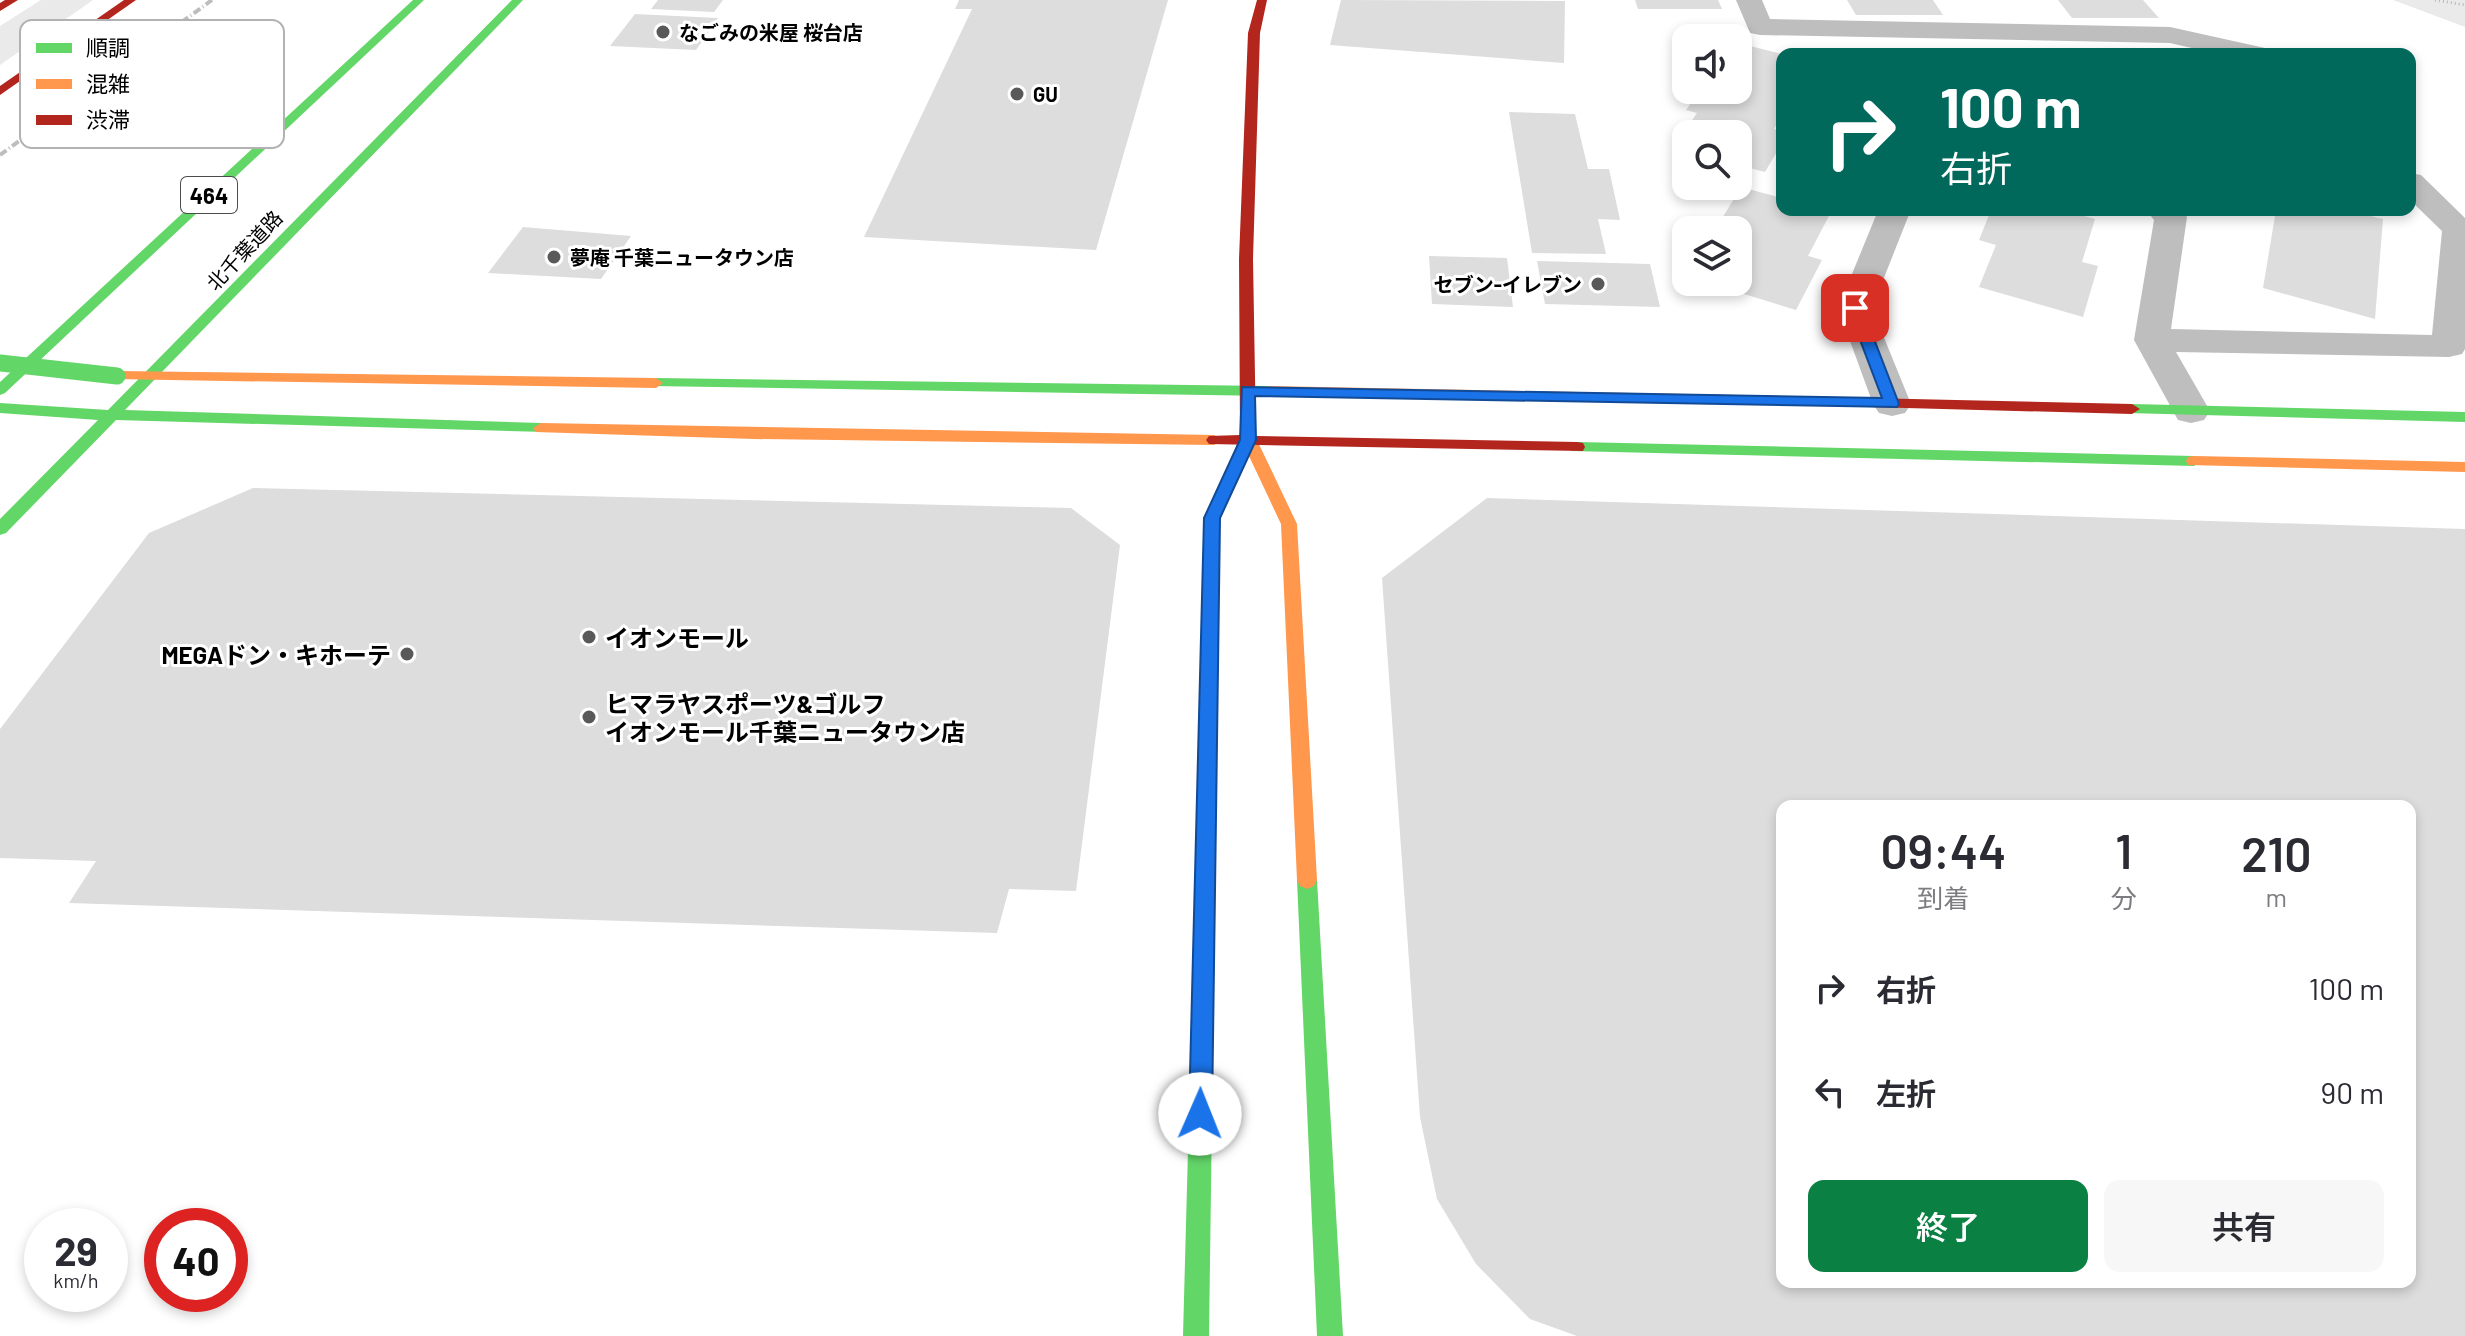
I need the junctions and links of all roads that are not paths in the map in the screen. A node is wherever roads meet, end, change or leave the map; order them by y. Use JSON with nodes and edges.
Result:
{"nodes":[{"id":1,"x":13,"y":0,"type":"edge"},
{"id":2,"x":131,"y":0,"type":"edge"},
{"id":3,"x":419,"y":0,"type":"edge"},
{"id":4,"x":518,"y":0,"type":"edge"},
{"id":5,"x":1262,"y":0,"type":"edge"},
{"id":6,"x":1749,"y":0,"type":"edge"},
{"id":7,"x":0,"y":8,"type":"edge"},
{"id":8,"x":102,"y":20,"type":"edge"},
{"id":9,"x":1880,"y":42,"type":"edge"},
{"id":10,"x":2128,"y":44,"type":"edge"},
{"id":11,"x":2228,"y":48,"type":"edge"},
{"id":12,"x":20,"y":77,"type":"edge"},
{"id":13,"x":0,"y":91,"type":"edge"},
{"id":14,"x":284,"y":126,"type":"edge"},
{"id":15,"x":260,"y":148,"type":"edge"},
{"id":16,"x":2416,"y":188,"type":"edge"},
{"id":17,"x":1892,"y":216,"type":"edge"},
{"id":18,"x":2170,"y":216,"type":"edge"},
{"id":19,"x":2152,"y":340,"type":"junction"},
{"id":20,"x":0,"y":363,"type":"edge"},
{"id":21,"x":153,"y":376,"type":"junction"},
{"id":22,"x":0,"y":390,"type":"edge"},
{"id":23,"x":1247,"y":391,"type":"junction"},
{"id":24,"x":1892,"y":404,"type":"junction"},
{"id":25,"x":0,"y":408,"type":"edge"},
{"id":26,"x":2191,"y":411,"type":"junction"},
{"id":27,"x":112,"y":415,"type":"junction"},
{"id":28,"x":2465,"y":417,"type":"edge"},
{"id":29,"x":1248,"y":440,"type":"junction"},
{"id":30,"x":2465,"y":467,"type":"edge"},
{"id":31,"x":0,"y":529,"type":"edge"},
{"id":32,"x":1196,"y":1336,"type":"edge"},
{"id":33,"x":1330,"y":1336,"type":"edge"}],
"edges":[{"from":1,"to":7,"type":"main road"},
{"from":2,"to":8,"type":"main road"},
{"from":3,"to":14,"type":"main road","number":"464"},
{"from":4,"to":21,"type":"main road","name":"北千葉道路"},
{"from":5,"to":23,"type":"main road"},
{"from":6,"to":9,"type":"street"},
{"from":9,"to":10,"type":"street"},
{"from":10,"to":11,"type":"street"},
{"from":12,"to":13,"type":"main road"},
{"from":15,"to":22,"type":"main road","number":"464"},
{"from":16,"to":19,"type":"street"},
{"from":17,"to":24,"type":"street"},
{"from":18,"to":19,"type":"street"},
{"from":19,"to":26,"type":"street"},
{"from":20,"to":21,"type":"main road","bridge":true},
{"from":21,"to":23,"type":"main road"},
{"from":21,"to":27,"type":"main road","name":"北千葉道路"},
{"from":23,"to":24,"type":"main road"},
{"from":23,"to":29,"type":"main road"},
{"from":24,"to":26,"type":"main road"},
{"from":25,"to":27,"type":"main road"},
{"from":26,"to":28,"type":"main road"},
{"from":27,"to":29,"type":"main road"},
{"from":27,"to":31,"type":"main road","name":"北千葉道路"},
{"from":29,"to":30,"type":"main road"},
{"from":29,"to":32,"type":"main road"},
{"from":29,"to":33,"type":"main road"}]}
